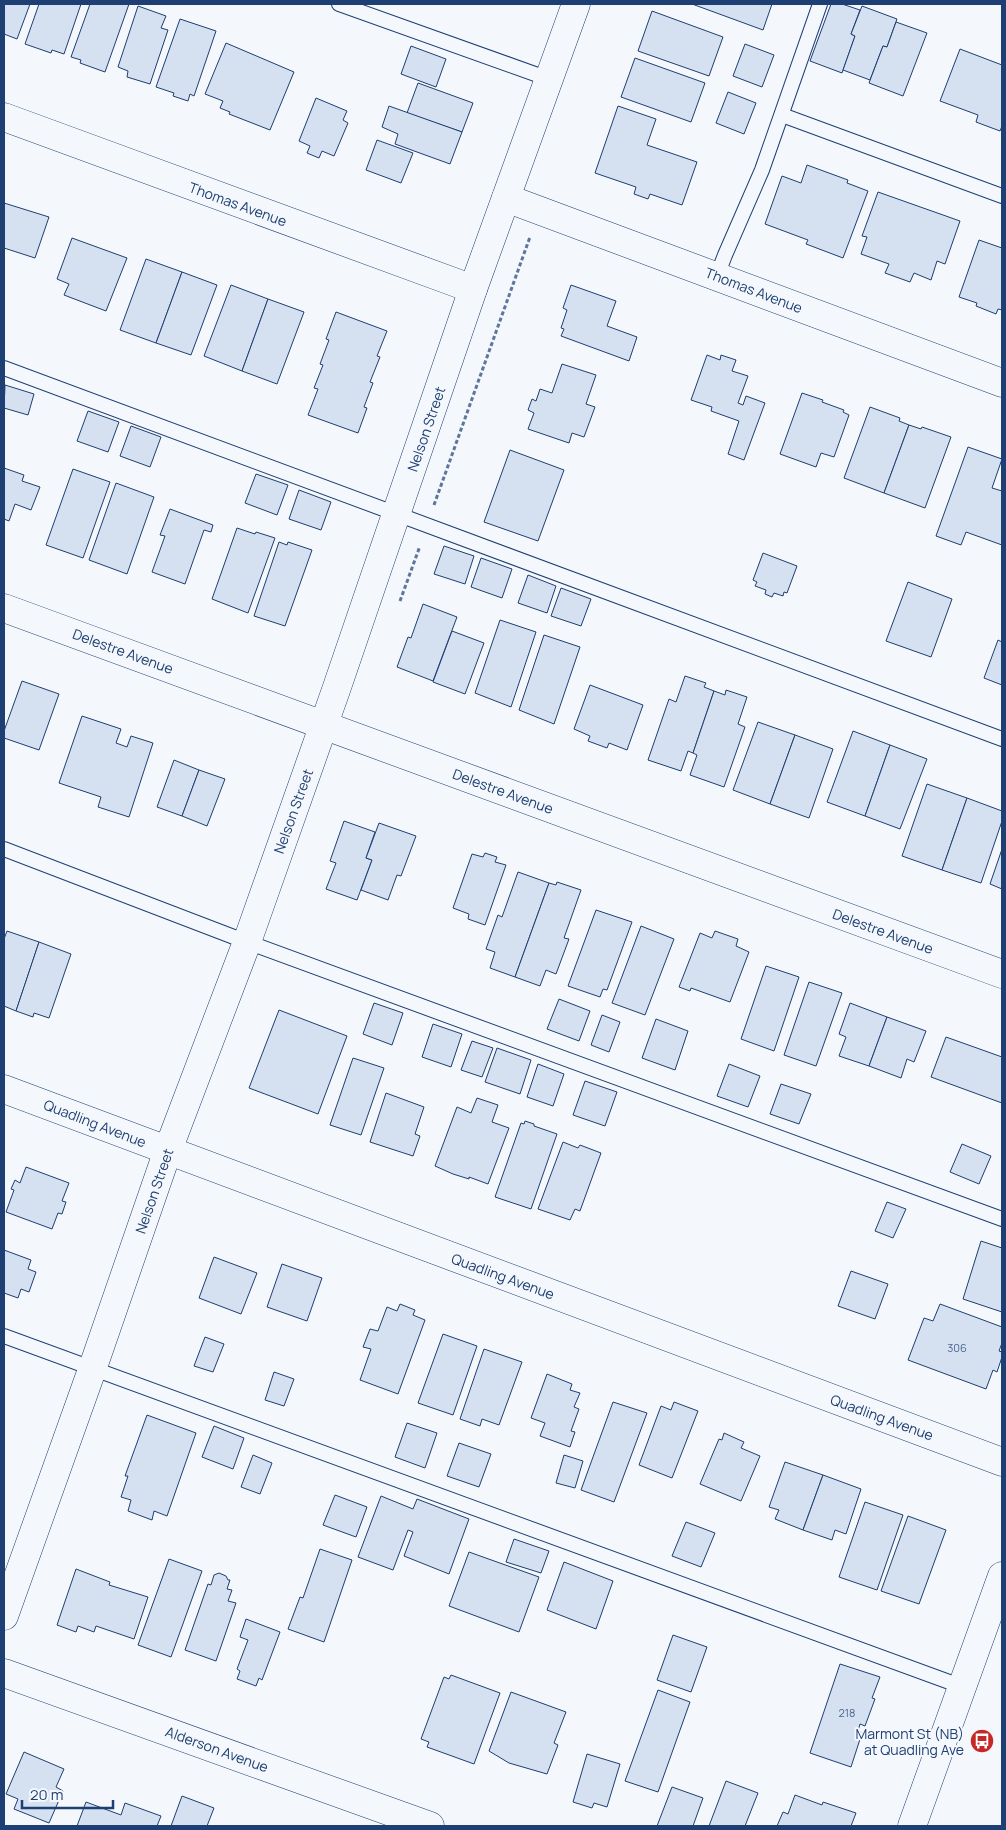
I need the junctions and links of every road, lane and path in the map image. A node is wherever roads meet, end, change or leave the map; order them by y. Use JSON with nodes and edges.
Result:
{"nodes":[{"id":1,"x":338,"y":4,"type":"edge"},
{"id":2,"x":576,"y":4,"type":"edge"},
{"id":3,"x":820,"y":4,"type":"edge"},
{"id":4,"x":549,"y":79,"type":"junction"},
{"id":5,"x":782,"y":115,"type":"junction"},
{"id":6,"x":4,"y":117,"type":"edge"},
{"id":7,"x":1002,"y":196,"type":"edge"},
{"id":8,"x":506,"y":198,"type":"junction"},
{"id":9,"x":531,"y":234,"type":"dead end"},
{"id":10,"x":717,"y":276,"type":"junction"},
{"id":11,"x":473,"y":290,"type":"junction"},
{"id":12,"x":4,"y":368,"type":"edge"},
{"id":13,"x":1002,"y":383,"type":"edge"},
{"id":14,"x":397,"y":515,"type":"junction"},
{"id":15,"x":427,"y":526,"type":"junction"},
{"id":16,"x":4,"y":608,"type":"edge"},
{"id":17,"x":397,"y":610,"type":"dead end"},
{"id":18,"x":323,"y":725,"type":"junction"},
{"id":19,"x":1002,"y":739,"type":"edge"},
{"id":20,"x":4,"y":849,"type":"edge"},
{"id":21,"x":247,"y":942,"type":"junction"},
{"id":22,"x":1002,"y":974,"type":"edge"},
{"id":23,"x":4,"y":1089,"type":"edge"},
{"id":24,"x":168,"y":1150,"type":"junction"},
{"id":25,"x":1002,"y":1220,"type":"edge"},
{"id":26,"x":4,"y":1336,"type":"edge"},
{"id":27,"x":93,"y":1367,"type":"junction"},
{"id":28,"x":1002,"y":1462,"type":"edge"},
{"id":29,"x":1002,"y":1576,"type":"edge"},
{"id":30,"x":997,"y":1609,"type":"edge"},
{"id":31,"x":4,"y":1616,"type":"edge"},
{"id":32,"x":4,"y":1673,"type":"edge"},
{"id":33,"x":963,"y":1687,"type":"junction"},
{"id":34,"x":430,"y":1826,"type":"edge"},
{"id":35,"x":912,"y":1826,"type":"edge"}],
"edges":[{"from":1,"to":4,"type":"lane"},
{"from":2,"to":4,"type":"street","name":"Nelson Street"},
{"from":3,"to":5,"type":"lane"},
{"from":4,"to":8,"type":"street","name":"Nelson Street"},
{"from":5,"to":7,"type":"lane"},
{"from":5,"to":10,"type":"lane"},
{"from":6,"to":11,"type":"street","name":"Thomas Avenue"},
{"from":8,"to":10,"type":"street","name":"Thomas Avenue"},
{"from":8,"to":11,"type":"street","name":"Nelson Street"},
{"from":9,"to":15,"type":"path"},
{"from":10,"to":13,"type":"street","name":"Thomas Avenue"},
{"from":11,"to":14,"type":"street","name":"Nelson Street"},
{"from":12,"to":14,"type":"lane"},
{"from":14,"to":15,"type":"lane"},
{"from":14,"to":18,"type":"street","name":"Nelson Street"},
{"from":15,"to":17,"type":"path"},
{"from":15,"to":19,"type":"lane"},
{"from":16,"to":18,"type":"street","name":"Delestre Avenue"},
{"from":18,"to":21,"type":"street","name":"Nelson Street"},
{"from":18,"to":22,"type":"street","name":"Delestre Avenue"},
{"from":20,"to":21,"type":"lane"},
{"from":21,"to":24,"type":"street","name":"Nelson Street"},
{"from":21,"to":25,"type":"lane"},
{"from":23,"to":24,"type":"street","name":"Quadling Avenue"},
{"from":24,"to":27,"type":"street","name":"Nelson Street"},
{"from":24,"to":28,"type":"street","name":"Quadling Avenue"},
{"from":26,"to":27,"type":"lane"},
{"from":27,"to":31,"type":"street","name":"Nelson Street"},
{"from":27,"to":33,"type":"lane"},
{"from":29,"to":30,"type":"street"},
{"from":30,"to":33,"type":"street"},
{"from":32,"to":34,"type":"street","name":"Alderson Avenue"},
{"from":33,"to":35,"type":"street"}]}
